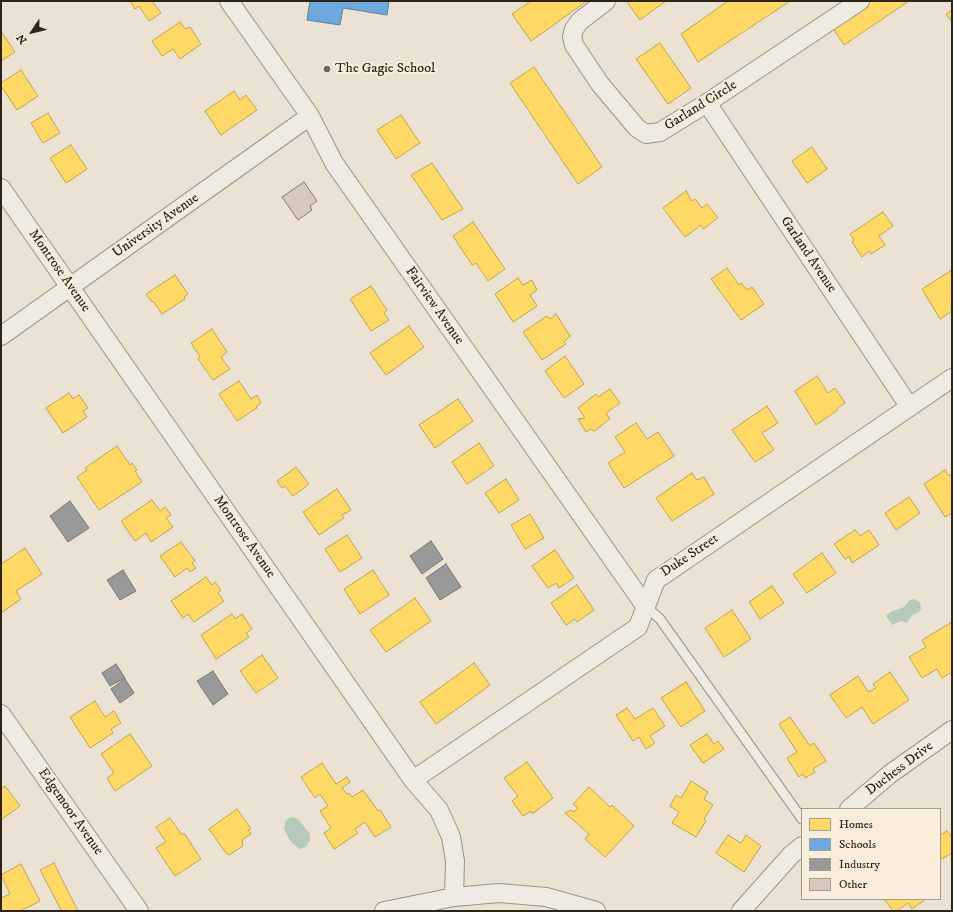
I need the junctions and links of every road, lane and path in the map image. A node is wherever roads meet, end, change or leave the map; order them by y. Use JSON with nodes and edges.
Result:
{"nodes":[{"id":1,"x":229,"y":1,"type":"edge"},
{"id":2,"x":606,"y":1,"type":"edge"},
{"id":3,"x":860,"y":1,"type":"edge"},
{"id":4,"x":707,"y":103,"type":"junction"},
{"id":5,"x":310,"y":116,"type":"junction"},
{"id":6,"x":1,"y":188,"type":"edge"},
{"id":7,"x":70,"y":287,"type":"junction"},
{"id":8,"x":1,"y":336,"type":"edge"},
{"id":9,"x":952,"y":378,"type":"edge"},
{"id":10,"x":909,"y":406,"type":"junction"},
{"id":11,"x":646,"y":607,"type":"junction"},
{"id":12,"x":1,"y":714,"type":"edge"},
{"id":13,"x":952,"y":730,"type":"edge"},
{"id":14,"x":413,"y":780,"type":"junction"},
{"id":15,"x":850,"y":808,"type":"edge"},
{"id":16,"x":801,"y":818,"type":"edge"},
{"id":17,"x":801,"y":847,"type":"edge"},
{"id":18,"x":454,"y":897,"type":"junction"},
{"id":19,"x":407,"y":909,"type":"edge"},
{"id":20,"x":139,"y":911,"type":"edge"},
{"id":21,"x":384,"y":911,"type":"edge"},
{"id":22,"x":596,"y":911,"type":"edge"},
{"id":23,"x":741,"y":911,"type":"edge"}],
"edges":[{"from":1,"to":5,"type":"street","name":"Fairview Avenue"},
{"from":2,"to":4,"type":"street","name":"Garland Circle"},
{"from":3,"to":4,"type":"street","name":"Garland Circle"},
{"from":4,"to":10,"type":"street","name":"Garland Avenue"},
{"from":5,"to":7,"type":"street","name":"University Avenue"},
{"from":5,"to":11,"type":"street","name":"Fairview Avenue"},
{"from":6,"to":7,"type":"street","name":"Montrose Avenue"},
{"from":7,"to":8,"type":"street","name":"University Avenue"},
{"from":7,"to":14,"type":"street","name":"Montrose Avenue"},
{"from":9,"to":10,"type":"street","name":"Duke Street"},
{"from":10,"to":11,"type":"street","name":"Duke Street"},
{"from":11,"to":14,"type":"street","name":"Duke Street"},
{"from":11,"to":16,"type":"lane"},
{"from":12,"to":20,"type":"street","name":"Edgemoor Avenue"},
{"from":13,"to":15,"type":"street","name":"Duchess Drive"},
{"from":14,"to":18,"type":"street","name":"Montrose Avenue"},
{"from":17,"to":23,"type":"street"},
{"from":18,"to":19,"type":"street"},
{"from":18,"to":22,"type":"street"},
{"from":19,"to":21,"type":"street"}]}
